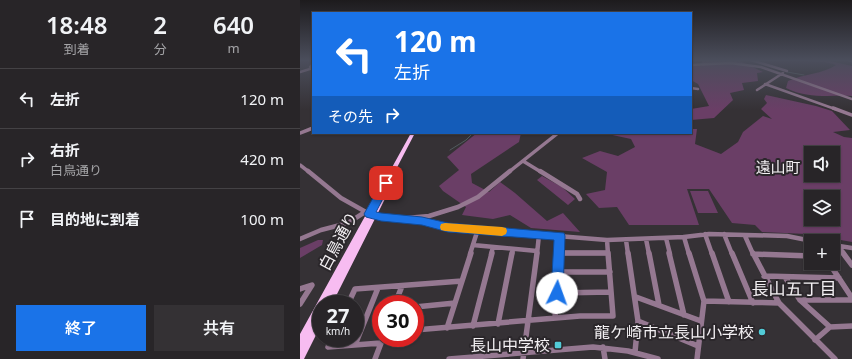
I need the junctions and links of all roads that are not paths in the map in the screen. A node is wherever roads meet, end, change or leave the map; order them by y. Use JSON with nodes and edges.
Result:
{"nodes":[{"id":1,"x":777,"y":77,"type":"edge"},
{"id":2,"x":790,"y":77,"type":"edge"},
{"id":3,"x":765,"y":84,"type":"junction"},
{"id":4,"x":692,"y":88,"type":"edge"},
{"id":5,"x":698,"y":89,"type":"dead end"},
{"id":6,"x":757,"y":90,"type":"dead end"},
{"id":7,"x":852,"y":99,"type":"edge"},
{"id":8,"x":852,"y":114,"type":"edge"},
{"id":9,"x":312,"y":128,"type":"edge"},
{"id":10,"x":300,"y":132,"type":"edge"},
{"id":11,"x":412,"y":134,"type":"edge"},
{"id":12,"x":416,"y":134,"type":"edge"},
{"id":13,"x":557,"y":134,"type":"edge"},
{"id":14,"x":523,"y":161,"type":"junction"},
{"id":15,"x":300,"y":165,"type":"edge"},
{"id":16,"x":580,"y":198,"type":"dead end"},
{"id":17,"x":369,"y":214,"type":"junction"},
{"id":18,"x":402,"y":218,"type":"junction"},
{"id":19,"x":478,"y":229,"type":"junction"},
{"id":20,"x":705,"y":234,"type":"junction"},
{"id":21,"x":724,"y":234,"type":"junction"},
{"id":22,"x":539,"y":235,"type":"junction"},
{"id":23,"x":560,"y":236,"type":"junction"},
{"id":24,"x":745,"y":236,"type":"junction"},
{"id":25,"x":684,"y":237,"type":"junction"},
{"id":26,"x":666,"y":238,"type":"junction"},
{"id":27,"x":300,"y":239,"type":"edge"},
{"id":28,"x":646,"y":239,"type":"junction"},
{"id":29,"x":804,"y":239,"type":"edge"},
{"id":30,"x":607,"y":240,"type":"junction"},
{"id":31,"x":626,"y":240,"type":"junction"},
{"id":32,"x":473,"y":245,"type":"junction"},
{"id":33,"x":840,"y":246,"type":"edge"},
{"id":34,"x":493,"y":247,"type":"junction"},
{"id":35,"x":852,"y":248,"type":"edge"},
{"id":36,"x":513,"y":249,"type":"junction"},
{"id":37,"x":537,"y":251,"type":"junction"},
{"id":38,"x":840,"y":251,"type":"edge"},
{"id":39,"x":559,"y":253,"type":"junction"},
{"id":40,"x":608,"y":253,"type":"junction"},
{"id":41,"x":753,"y":254,"type":"junction"},
{"id":42,"x":804,"y":256,"type":"edge"},
{"id":43,"x":852,"y":265,"type":"edge"},
{"id":44,"x":833,"y":270,"type":"edge"},
{"id":45,"x":558,"y":272,"type":"junction"},
{"id":46,"x":610,"y":272,"type":"junction"},
{"id":47,"x":764,"y":276,"type":"junction"},
{"id":48,"x":785,"y":277,"type":"junction"},
{"id":49,"x":839,"y":278,"type":"junction"},
{"id":50,"x":462,"y":281,"type":"junction"},
{"id":51,"x":402,"y":286,"type":"junction"},
{"id":52,"x":378,"y":288,"type":"junction"},
{"id":53,"x":300,"y":289,"type":"edge"},
{"id":54,"x":611,"y":292,"type":"junction"},
{"id":55,"x":557,"y":293,"type":"junction"},
{"id":56,"x":332,"y":295,"type":"edge"},
{"id":57,"x":352,"y":295,"type":"edge"},
{"id":58,"x":398,"y":295,"type":"edge"},
{"id":59,"x":636,"y":297,"type":"junction"},
{"id":60,"x":852,"y":299,"type":"edge"},
{"id":61,"x":800,"y":300,"type":"junction"},
{"id":62,"x":704,"y":301,"type":"junction"},
{"id":63,"x":729,"y":302,"type":"junction"},
{"id":64,"x":455,"y":303,"type":"junction"},
{"id":65,"x":753,"y":303,"type":"junction"},
{"id":66,"x":779,"y":303,"type":"junction"},
{"id":67,"x":300,"y":304,"type":"edge"},
{"id":68,"x":659,"y":305,"type":"junction"},
{"id":69,"x":424,"y":306,"type":"edge"},
{"id":70,"x":684,"y":315,"type":"junction"},
{"id":71,"x":555,"y":318,"type":"junction"},
{"id":72,"x":527,"y":321,"type":"junction"},
{"id":73,"x":638,"y":321,"type":"junction"},
{"id":74,"x":701,"y":321,"type":"junction"},
{"id":75,"x":364,"y":323,"type":"edge"},
{"id":76,"x":498,"y":324,"type":"junction"},
{"id":77,"x":473,"y":326,"type":"junction"},
{"id":78,"x":852,"y":326,"type":"edge"},
{"id":79,"x":830,"y":327,"type":"junction"},
{"id":80,"x":447,"y":328,"type":"junction"},
{"id":81,"x":424,"y":329,"type":"edge"},
{"id":82,"x":312,"y":334,"type":"edge"},
{"id":83,"x":815,"y":340,"type":"junction"},
{"id":84,"x":300,"y":343,"type":"edge"},
{"id":85,"x":698,"y":346,"type":"junction"},
{"id":86,"x":379,"y":347,"type":"edge"},
{"id":87,"x":603,"y":347,"type":"junction"},
{"id":88,"x":635,"y":352,"type":"junction"},
{"id":89,"x":523,"y":356,"type":"edge"},
{"id":90,"x":300,"y":357,"type":"edge"},
{"id":91,"x":375,"y":359,"type":"edge"},
{"id":92,"x":449,"y":359,"type":"edge"},
{"id":93,"x":605,"y":359,"type":"edge"},
{"id":94,"x":658,"y":359,"type":"edge"},
{"id":95,"x":697,"y":359,"type":"edge"},
{"id":96,"x":834,"y":359,"type":"edge"}],
"edges":[{"from":1,"to":3,"type":"street"},
{"from":2,"to":7,"type":"street"},
{"from":3,"to":6,"type":"street"},
{"from":3,"to":8,"type":"street"},
{"from":4,"to":5,"type":"street"},
{"from":9,"to":10,"type":"street"},
{"from":11,"to":17,"type":"main road","name":"白鳥通り"},
{"from":12,"to":17,"type":"main road","name":"白鳥通り"},
{"from":13,"to":14,"type":"street"},
{"from":14,"to":16,"type":"street"},
{"from":14,"to":18,"type":"street"},
{"from":15,"to":17,"type":"street"},
{"from":17,"to":18,"type":"street"},
{"from":17,"to":27,"type":"street"},
{"from":17,"to":56,"type":"main road","name":"白鳥通り"},
{"from":17,"to":84,"type":"main road","name":"白鳥通り"},
{"from":18,"to":19,"type":"street"},
{"from":19,"to":22,"type":"street"},
{"from":19,"to":32,"type":"street"},
{"from":20,"to":21,"type":"street"},
{"from":20,"to":25,"type":"street"},
{"from":20,"to":63,"type":"street"},
{"from":21,"to":24,"type":"street"},
{"from":21,"to":65,"type":"street"},
{"from":22,"to":23,"type":"street"},
{"from":22,"to":37,"type":"street"},
{"from":23,"to":30,"type":"street"},
{"from":23,"to":39,"type":"street"},
{"from":24,"to":29,"type":"street"},
{"from":24,"to":41,"type":"street"},
{"from":25,"to":26,"type":"street"},
{"from":25,"to":62,"type":"street"},
{"from":26,"to":28,"type":"street"},
{"from":26,"to":70,"type":"street"},
{"from":28,"to":31,"type":"street"},
{"from":28,"to":68,"type":"street"},
{"from":30,"to":31,"type":"street"},
{"from":30,"to":40,"type":"street"},
{"from":31,"to":59,"type":"street"},
{"from":32,"to":34,"type":"street"},
{"from":32,"to":50,"type":"street"},
{"from":33,"to":35,"type":"street"},
{"from":34,"to":36,"type":"street"},
{"from":34,"to":77,"type":"street"},
{"from":36,"to":37,"type":"street"},
{"from":36,"to":76,"type":"street"},
{"from":37,"to":72,"type":"street"},
{"from":38,"to":43,"type":"street"},
{"from":39,"to":40,"type":"street"},
{"from":39,"to":45,"type":"street"},
{"from":40,"to":46,"type":"street"},
{"from":41,"to":42,"type":"street"},
{"from":41,"to":47,"type":"street"},
{"from":44,"to":49,"type":"street"},
{"from":45,"to":46,"type":"street"},
{"from":45,"to":55,"type":"street"},
{"from":46,"to":54,"type":"street"},
{"from":47,"to":48,"type":"street"},
{"from":47,"to":66,"type":"street"},
{"from":48,"to":49,"type":"street"},
{"from":48,"to":61,"type":"street"},
{"from":49,"to":60,"type":"street"},
{"from":50,"to":51,"type":"street"},
{"from":50,"to":64,"type":"street"},
{"from":51,"to":52,"type":"street"},
{"from":51,"to":58,"type":"street"},
{"from":52,"to":57,"type":"street"},
{"from":52,"to":75,"type":"street"},
{"from":53,"to":67,"type":"street"},
{"from":54,"to":55,"type":"street"},
{"from":54,"to":71,"type":"street"},
{"from":55,"to":71,"type":"street"},
{"from":59,"to":68,"type":"street"},
{"from":59,"to":73,"type":"street"},
{"from":60,"to":61,"type":"street"},
{"from":61,"to":79,"type":"street"},
{"from":62,"to":63,"type":"street"},
{"from":62,"to":74,"type":"street"},
{"from":63,"to":65,"type":"street"},
{"from":64,"to":69,"type":"street"},
{"from":64,"to":80,"type":"street"},
{"from":65,"to":66,"type":"street"},
{"from":66,"to":83,"type":"street"},
{"from":68,"to":70,"type":"street"},
{"from":70,"to":74,"type":"street"},
{"from":71,"to":72,"type":"street"},
{"from":72,"to":76,"type":"street"},
{"from":72,"to":89,"type":"street"},
{"from":73,"to":85,"type":"street"},
{"from":73,"to":88,"type":"street"},
{"from":74,"to":85,"type":"street"},
{"from":76,"to":77,"type":"street"},
{"from":77,"to":80,"type":"street"},
{"from":78,"to":79,"type":"street"},
{"from":79,"to":83,"type":"street"},
{"from":80,"to":81,"type":"street"},
{"from":82,"to":90,"type":"main road"},
{"from":83,"to":96,"type":"street"},
{"from":85,"to":95,"type":"street"},
{"from":86,"to":91,"type":"street"},
{"from":87,"to":88,"type":"street"},
{"from":87,"to":89,"type":"street"},
{"from":87,"to":93,"type":"street"},
{"from":88,"to":94,"type":"street"},
{"from":89,"to":92,"type":"street"}]}
